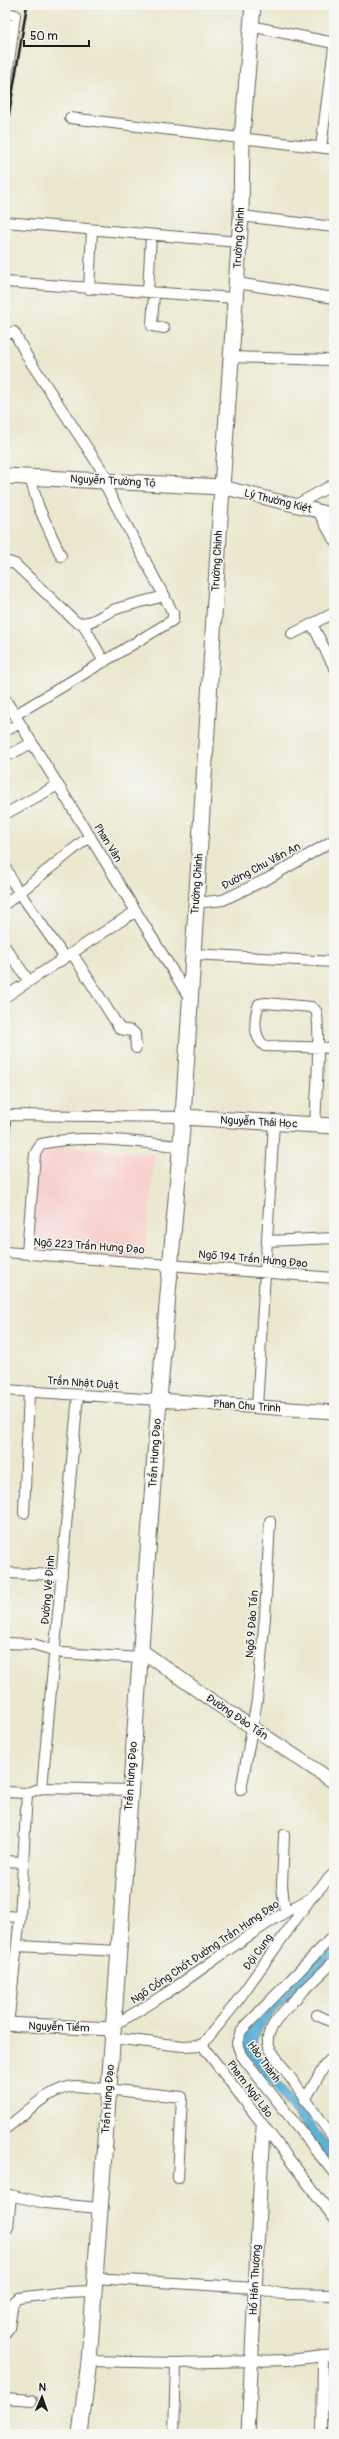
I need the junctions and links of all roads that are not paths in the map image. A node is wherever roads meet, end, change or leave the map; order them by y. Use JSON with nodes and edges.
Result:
{"nodes":[{"id":1,"x":253,"y":5,"type":"edge"},
{"id":2,"x":16,"y":10,"type":"edge"},
{"id":3,"x":5,"y":13,"type":"edge"},
{"id":4,"x":250,"y":26,"type":"junction"},
{"id":5,"x":334,"y":43,"type":"edge"},
{"id":6,"x":334,"y":47,"type":"edge"},
{"id":7,"x":5,"y":93,"type":"edge"},
{"id":8,"x":70,"y":118,"type":"dead end"},
{"id":9,"x":242,"y":138,"type":"junction"},
{"id":10,"x":321,"y":148,"type":"junction"},
{"id":11,"x":334,"y":149,"type":"edge"},
{"id":12,"x":241,"y":216,"type":"junction"},
{"id":13,"x":5,"y":222,"type":"edge"},
{"id":14,"x":334,"y":227,"type":"edge"},
{"id":15,"x":92,"y":230,"type":"junction"},
{"id":16,"x":151,"y":235,"type":"junction"},
{"id":17,"x":239,"y":242,"type":"junction"},
{"id":18,"x":5,"y":282,"type":"edge"},
{"id":19,"x":236,"y":283,"type":"junction"},
{"id":20,"x":89,"y":288,"type":"junction"},
{"id":21,"x":151,"y":293,"type":"junction"},
{"id":22,"x":235,"y":298,"type":"junction"},
{"id":23,"x":334,"y":298,"type":"edge"},
{"id":24,"x":164,"y":328,"type":"dead end"},
{"id":25,"x":5,"y":334,"type":"edge"},
{"id":26,"x":231,"y":357,"type":"junction"},
{"id":27,"x":330,"y":360,"type":"dead end"},
{"id":28,"x":5,"y":476,"type":"edge"},
{"id":29,"x":30,"y":478,"type":"junction"},
{"id":30,"x":106,"y":481,"type":"junction"},
{"id":31,"x":334,"y":484,"type":"edge"},
{"id":32,"x":222,"y":487,"type":"junction"},
{"id":33,"x":296,"y":505,"type":"junction"},
{"id":34,"x":318,"y":511,"type":"junction"},
{"id":35,"x":334,"y":515,"type":"edge"},
{"id":36,"x":334,"y":540,"type":"edge"},
{"id":37,"x":61,"y":556,"type":"dead end"},
{"id":38,"x":5,"y":561,"type":"edge"},
{"id":39,"x":165,"y":596,"type":"junction"},
{"id":40,"x":334,"y":613,"type":"edge"},
{"id":41,"x":83,"y":624,"type":"junction"},
{"id":42,"x":312,"y":624,"type":"junction"},
{"id":43,"x":292,"y":634,"type":"dead end"},
{"id":44,"x":104,"y":662,"type":"junction"},
{"id":45,"x":334,"y":667,"type":"edge"},
{"id":46,"x":6,"y":703,"type":"edge"},
{"id":47,"x":17,"y":719,"type":"junction"},
{"id":48,"x":5,"y":731,"type":"edge"},
{"id":49,"x":32,"y":743,"type":"junction"},
{"id":50,"x":5,"y":757,"type":"edge"},
{"id":51,"x":58,"y":785,"type":"junction"},
{"id":52,"x":5,"y":814,"type":"edge"},
{"id":53,"x":90,"y":836,"type":"junction"},
{"id":54,"x":333,"y":843,"type":"edge"},
{"id":55,"x":5,"y":866,"type":"edge"},
{"id":56,"x":20,"y":892,"type":"junction"},
{"id":57,"x":196,"y":903,"type":"junction"},
{"id":58,"x":5,"y":904,"type":"edge"},
{"id":59,"x":136,"y":912,"type":"junction"},
{"id":60,"x":5,"y":947,"type":"edge"},
{"id":61,"x":193,"y":954,"type":"junction"},
{"id":62,"x":68,"y":956,"type":"junction"},
{"id":63,"x":334,"y":962,"type":"edge"},
{"id":64,"x":29,"y":981,"type":"junction"},
{"id":65,"x":5,"y":997,"type":"edge"},
{"id":66,"x":190,"y":999,"type":"junction"},
{"id":67,"x":136,"y":1048,"type":"dead end"},
{"id":68,"x":316,"y":1048,"type":"junction"},
{"id":69,"x":334,"y":1048,"type":"edge"},
{"id":70,"x":5,"y":1116,"type":"edge"},
{"id":71,"x":183,"y":1117,"type":"junction"},
{"id":72,"x":274,"y":1123,"type":"junction"},
{"id":73,"x":315,"y":1125,"type":"junction"},
{"id":74,"x":334,"y":1126,"type":"edge"},
{"id":75,"x":5,"y":1136,"type":"edge"},
{"id":76,"x":181,"y":1146,"type":"junction"},
{"id":77,"x":334,"y":1238,"type":"edge"},
{"id":78,"x":267,"y":1241,"type":"junction"},
{"id":79,"x":5,"y":1252,"type":"edge"},
{"id":80,"x":27,"y":1254,"type":"junction"},
{"id":81,"x":171,"y":1265,"type":"junction"},
{"id":82,"x":265,"y":1272,"type":"junction"},
{"id":83,"x":334,"y":1278,"type":"edge"},
{"id":84,"x":5,"y":1390,"type":"edge"},
{"id":85,"x":29,"y":1392,"type":"junction"},
{"id":86,"x":78,"y":1395,"type":"junction"},
{"id":87,"x":159,"y":1400,"type":"junction"},
{"id":88,"x":257,"y":1407,"type":"junction"},
{"id":89,"x":334,"y":1412,"type":"edge"},
{"id":90,"x":24,"y":1513,"type":"dead end"},
{"id":91,"x":270,"y":1520,"type":"dead end"},
{"id":92,"x":5,"y":1573,"type":"edge"},
{"id":93,"x":62,"y":1575,"type":"junction"},
{"id":94,"x":5,"y":1643,"type":"edge"},
{"id":95,"x":55,"y":1649,"type":"junction"},
{"id":96,"x":140,"y":1654,"type":"junction"},
{"id":97,"x":253,"y":1728,"type":"junction"},
{"id":98,"x":334,"y":1782,"type":"edge"},
{"id":99,"x":42,"y":1788,"type":"junction"},
{"id":100,"x":130,"y":1790,"type":"junction"},
{"id":101,"x":241,"y":1790,"type":"dead end"},
{"id":102,"x":5,"y":1792,"type":"edge"},
{"id":103,"x":27,"y":1793,"type":"junction"},
{"id":104,"x":284,"y":1835,"type":"dead end"},
{"id":105,"x":5,"y":1861,"type":"edge"},
{"id":106,"x":23,"y":1862,"type":"junction"},
{"id":107,"x":334,"y":1873,"type":"edge"},
{"id":108,"x":311,"y":1898,"type":"junction"},
{"id":109,"x":284,"y":1912,"type":"junction"},
{"id":110,"x":5,"y":1916,"type":"edge"},
{"id":111,"x":20,"y":1917,"type":"junction"},
{"id":112,"x":334,"y":1935,"type":"edge"},
{"id":113,"x":17,"y":1946,"type":"junction"},
{"id":114,"x":119,"y":1951,"type":"junction"},
{"id":115,"x":334,"y":1961,"type":"edge"},
{"id":116,"x":317,"y":2015,"type":"dead end"},
{"id":117,"x":334,"y":2023,"type":"edge"},
{"id":118,"x":6,"y":2024,"type":"edge"},
{"id":119,"x":112,"y":2031,"type":"junction"},
{"id":120,"x":202,"y":2046,"type":"junction"},
{"id":121,"x":334,"y":2056,"type":"edge"},
{"id":122,"x":108,"y":2090,"type":"junction"},
{"id":123,"x":305,"y":2100,"type":"junction"},
{"id":124,"x":263,"y":2126,"type":"junction"},
{"id":125,"x":5,"y":2129,"type":"edge"},
{"id":126,"x":334,"y":2139,"type":"edge"},
{"id":127,"x":334,"y":2173,"type":"edge"},
{"id":128,"x":178,"y":2178,"type":"dead end"},
{"id":129,"x":8,"y":2195,"type":"edge"},
{"id":130,"x":99,"y":2208,"type":"junction"},
{"id":131,"x":334,"y":2218,"type":"edge"},
{"id":132,"x":5,"y":2232,"type":"edge"},
{"id":133,"x":93,"y":2285,"type":"junction"},
{"id":134,"x":255,"y":2288,"type":"junction"},
{"id":135,"x":334,"y":2295,"type":"edge"},
{"id":136,"x":5,"y":2333,"type":"edge"},
{"id":137,"x":334,"y":2355,"type":"edge"},
{"id":138,"x":323,"y":2356,"type":"junction"},
{"id":139,"x":252,"y":2359,"type":"junction"},
{"id":140,"x":89,"y":2361,"type":"junction"},
{"id":141,"x":176,"y":2363,"type":"junction"},
{"id":142,"x":5,"y":2398,"type":"edge"},
{"id":143,"x":32,"y":2400,"type":"dead end"},
{"id":144,"x":80,"y":2434,"type":"edge"},
{"id":145,"x":174,"y":2434,"type":"edge"},
{"id":146,"x":248,"y":2434,"type":"edge"},
{"id":147,"x":322,"y":2434,"type":"edge"}],
"edges":[{"from":1,"to":4,"type":"main road","name":"Trường Chinh"},
{"from":2,"to":3,"type":"street"},
{"from":2,"to":7,"type":"street"},
{"from":4,"to":5,"type":"street"},
{"from":4,"to":9,"type":"main road","name":"Trường Chinh"},
{"from":6,"to":10,"type":"street"},
{"from":8,"to":9,"type":"street"},
{"from":9,"to":10,"type":"street"},
{"from":9,"to":12,"type":"main road","name":"Trường Chinh"},
{"from":10,"to":11,"type":"street"},
{"from":12,"to":14,"type":"street"},
{"from":12,"to":17,"type":"main road","name":"Trường Chinh"},
{"from":13,"to":15,"type":"street"},
{"from":15,"to":16,"type":"street"},
{"from":15,"to":20,"type":"street"},
{"from":16,"to":17,"type":"street"},
{"from":16,"to":21,"type":"street"},
{"from":17,"to":19,"type":"main road","name":"Trường Chinh"},
{"from":18,"to":20,"type":"street"},
{"from":19,"to":22,"type":"main road","name":"Trường Chinh"},
{"from":19,"to":23,"type":"street"},
{"from":20,"to":21,"type":"street"},
{"from":21,"to":22,"type":"street"},
{"from":21,"to":24,"type":"street"},
{"from":22,"to":26,"type":"main road","name":"Trường Chinh"},
{"from":25,"to":30,"type":"street"},
{"from":26,"to":27,"type":"street"},
{"from":26,"to":32,"type":"main road","name":"Trường Chinh"},
{"from":28,"to":29,"type":"main road","name":"Nguyễn Trường Tộ"},
{"from":29,"to":30,"type":"main road","name":"Nguyễn Trường Tộ"},
{"from":29,"to":37,"type":"street"},
{"from":30,"to":32,"type":"main road","name":"Nguyễn Trường Tộ"},
{"from":30,"to":39,"type":"street"},
{"from":31,"to":33,"type":"street"},
{"from":32,"to":33,"type":"street","name":"Lý Thường Kiệt"},
{"from":32,"to":57,"type":"main road","name":"Trường Chinh"},
{"from":33,"to":34,"type":"street","name":"Lý Thường Kiệt"},
{"from":34,"to":35,"type":"street","name":"Lý Thường Kiệt"},
{"from":34,"to":36,"type":"street"},
{"from":38,"to":41,"type":"street"},
{"from":39,"to":41,"type":"street"},
{"from":39,"to":44,"type":"street"},
{"from":40,"to":42,"type":"street"},
{"from":41,"to":44,"type":"street"},
{"from":42,"to":43,"type":"street"},
{"from":42,"to":45,"type":"street"},
{"from":44,"to":47,"type":"street"},
{"from":46,"to":47,"type":"street","name":"Phan Vân"},
{"from":47,"to":48,"type":"street"},
{"from":47,"to":49,"type":"street","name":"Phan Vân"},
{"from":49,"to":50,"type":"street"},
{"from":49,"to":51,"type":"street","name":"Phan Vân"},
{"from":51,"to":52,"type":"street"},
{"from":51,"to":53,"type":"street","name":"Phan Vân"},
{"from":53,"to":56,"type":"street"},
{"from":53,"to":59,"type":"street","name":"Phan Vân"},
{"from":54,"to":57,"type":"street","name":"Đường Chu Văn An"},
{"from":55,"to":56,"type":"street"},
{"from":56,"to":58,"type":"street"},
{"from":56,"to":62,"type":"street"},
{"from":57,"to":61,"type":"main road","name":"Trường Chinh"},
{"from":59,"to":62,"type":"street"},
{"from":59,"to":66,"type":"street","name":"Phan Vân"},
{"from":60,"to":64,"type":"street"},
{"from":61,"to":63,"type":"street"},
{"from":61,"to":66,"type":"main road","name":"Trường Chinh"},
{"from":62,"to":64,"type":"street"},
{"from":62,"to":67,"type":"street"},
{"from":64,"to":65,"type":"street"},
{"from":66,"to":71,"type":"main road","name":"Trường Chinh"},
{"from":68,"to":68,"type":"street"},
{"from":68,"to":69,"type":"street"},
{"from":68,"to":73,"type":"street"},
{"from":70,"to":71,"type":"street"},
{"from":70,"to":75,"type":"street"},
{"from":71,"to":72,"type":"main road","name":"Nguyễn Thái Học"},
{"from":71,"to":76,"type":"main road","name":"Trần Hưng Đạo"},
{"from":72,"to":73,"type":"main road","name":"Nguyễn Thái Học"},
{"from":72,"to":78,"type":"street"},
{"from":73,"to":74,"type":"main road","name":"Nguyễn Thái Học"},
{"from":76,"to":80,"type":"street"},
{"from":76,"to":81,"type":"main road","name":"Trần Hưng Đạo"},
{"from":77,"to":78,"type":"street"},
{"from":78,"to":82,"type":"street"},
{"from":79,"to":80,"type":"street","name":"Ngõ 223 Trần Hưng Đạo"},
{"from":80,"to":81,"type":"street","name":"Ngõ 223 Trần Hưng Đạo"},
{"from":81,"to":82,"type":"street","name":"Ngõ 194 Trần Hưng Đạo"},
{"from":81,"to":87,"type":"main road","name":"Trần Hưng Đạo"},
{"from":82,"to":83,"type":"street","name":"Ngõ 194 Trần Hưng Đạo"},
{"from":82,"to":88,"type":"street"},
{"from":84,"to":85,"type":"street","name":"Trần Nhật Duật"},
{"from":85,"to":86,"type":"street","name":"Trần Nhật Duật"},
{"from":85,"to":90,"type":"street"},
{"from":86,"to":87,"type":"street","name":"Trần Nhật Duật"},
{"from":86,"to":93,"type":"street","name":"Đường Vệ Định"},
{"from":87,"to":88,"type":"street","name":"Phan Chu Trinh"},
{"from":87,"to":96,"type":"main road","name":"Trần Hưng Đạo"},
{"from":88,"to":89,"type":"street","name":"Phan Chu Trinh"},
{"from":91,"to":97,"type":"street","name":"Ngõ 9 Đào Tấn"},
{"from":92,"to":93,"type":"street"},
{"from":93,"to":95,"type":"street","name":"Đường Vệ Định"},
{"from":94,"to":95,"type":"street"},
{"from":95,"to":96,"type":"street"},
{"from":95,"to":99,"type":"street","name":"Đường Vệ Định"},
{"from":96,"to":97,"type":"street","name":"Đường Đào Tấn"},
{"from":96,"to":100,"type":"main road","name":"Trần Hưng Đạo"},
{"from":97,"to":98,"type":"street","name":"Đường Đào Tấn"},
{"from":97,"to":101,"type":"street","name":"Ngõ 9 Đào Tấn"},
{"from":99,"to":100,"type":"street"},
{"from":99,"to":103,"type":"street"},
{"from":100,"to":114,"type":"main road","name":"Trần Hưng Đạo"},
{"from":102,"to":103,"type":"street"},
{"from":103,"to":106,"type":"street"},
{"from":104,"to":109,"type":"street"},
{"from":105,"to":106,"type":"street"},
{"from":106,"to":111,"type":"street"},
{"from":107,"to":108,"type":"street","name":"Đội Cung"},
{"from":108,"to":109,"type":"street","name":"Ngõ Cổng Chốt Đường Trần Hưng Đạo"},
{"from":108,"to":120,"type":"street","name":"Đội Cung"},
{"from":109,"to":119,"type":"street","name":"Ngõ Cổng Chốt Đường Trần Hưng Đạo"},
{"from":110,"to":111,"type":"street"},
{"from":111,"to":113,"type":"street"},
{"from":112,"to":127,"type":"street","name":"Hào Thành"},
{"from":113,"to":114,"type":"street"},
{"from":113,"to":118,"type":"street"},
{"from":114,"to":119,"type":"main road","name":"Trần Hưng Đạo"},
{"from":115,"to":123,"type":"street"},
{"from":116,"to":117,"type":"street"},
{"from":118,"to":119,"type":"street","name":"Nguyễn Tiềm"},
{"from":119,"to":120,"type":"street"},
{"from":119,"to":122,"type":"main road","name":"Trần Hưng Đạo"},
{"from":120,"to":124,"type":"street","name":"Phạm Ngũ Lão"},
{"from":121,"to":123,"type":"street"},
{"from":122,"to":125,"type":"street"},
{"from":122,"to":128,"type":"street"},
{"from":122,"to":130,"type":"main road","name":"Trần Hưng Đạo"},
{"from":123,"to":126,"type":"street"},
{"from":124,"to":131,"type":"street","name":"Phạm Ngũ Lão"},
{"from":124,"to":134,"type":"street","name":"Hồ Hán Thương"},
{"from":129,"to":130,"type":"street"},
{"from":129,"to":132,"type":"street"},
{"from":130,"to":133,"type":"main road","name":"Trần Hưng Đạo"},
{"from":133,"to":134,"type":"street"},
{"from":133,"to":136,"type":"street"},
{"from":133,"to":140,"type":"main road","name":"Trần Hưng Đạo"},
{"from":134,"to":135,"type":"street"},
{"from":134,"to":139,"type":"street","name":"Hồ Hán Thương"},
{"from":137,"to":138,"type":"street"},
{"from":138,"to":139,"type":"street"},
{"from":138,"to":147,"type":"street"},
{"from":139,"to":141,"type":"street"},
{"from":139,"to":146,"type":"street","name":"Hồ Hán Thương"},
{"from":140,"to":141,"type":"street"},
{"from":140,"to":144,"type":"main road","name":"Trần Hưng Đạo"},
{"from":141,"to":145,"type":"street"},
{"from":142,"to":143,"type":"street"}]}
